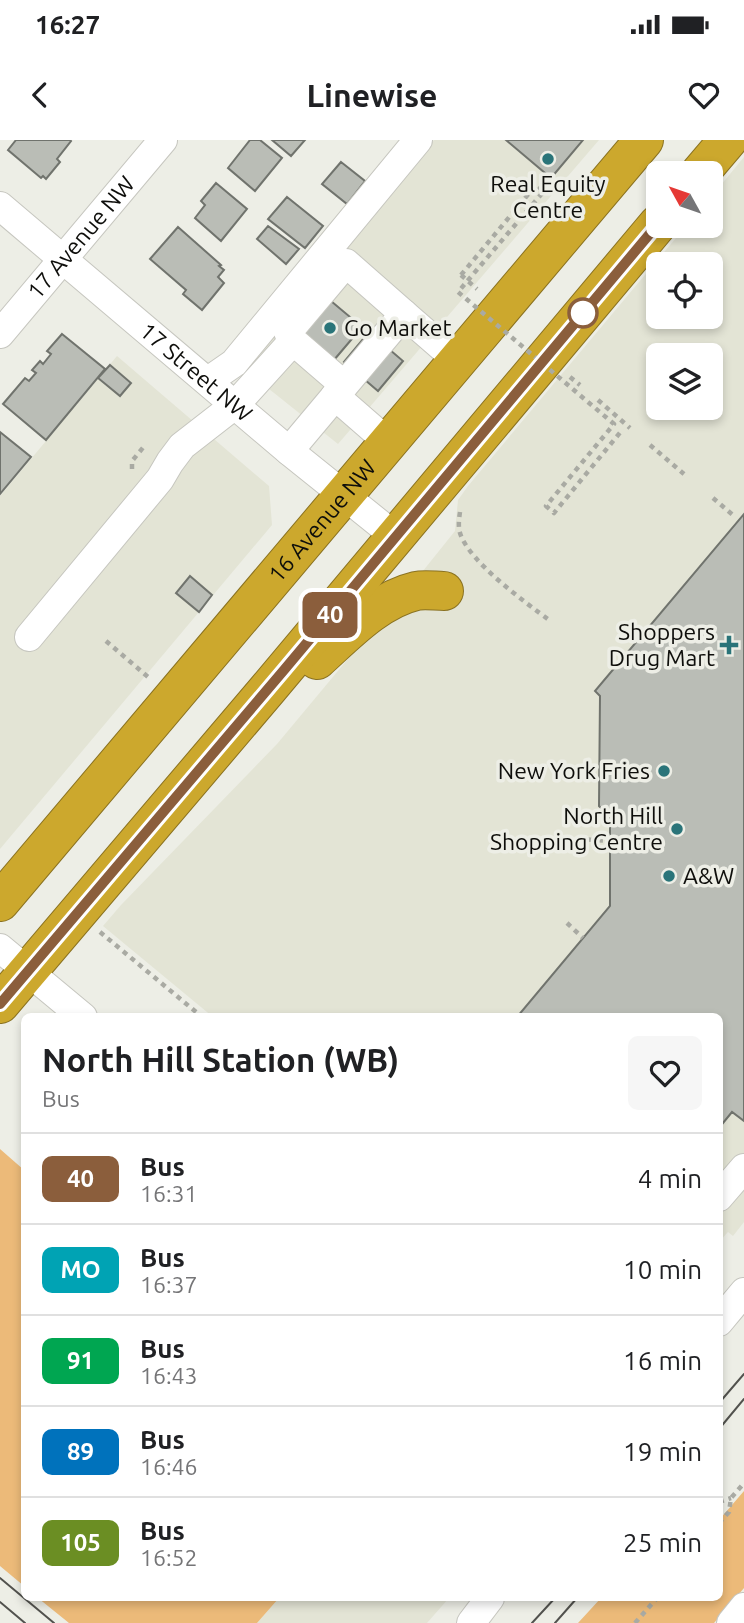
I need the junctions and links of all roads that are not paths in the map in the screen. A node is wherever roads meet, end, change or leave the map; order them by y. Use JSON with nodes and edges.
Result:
{"nodes":[{"id":1,"x":163,"y":140,"type":"edge"},
{"id":2,"x":418,"y":140,"type":"edge"},
{"id":3,"x":644,"y":140,"type":"edge"},
{"id":4,"x":728,"y":140,"type":"edge"},
{"id":5,"x":710,"y":161,"type":"edge"},
{"id":6,"x":0,"y":206,"type":"edge"},
{"id":7,"x":646,"y":238,"type":"edge"},
{"id":8,"x":63,"y":258,"type":"junction"},
{"id":9,"x":404,"y":314,"type":"junction"},
{"id":10,"x":0,"y":334,"type":"edge"},
{"id":11,"x":293,"y":341,"type":"junction"},
{"id":12,"x":458,"y":362,"type":"junction"},
{"id":13,"x":208,"y":381,"type":"junction"},
{"id":14,"x":340,"y":391,"type":"junction"},
{"id":15,"x":236,"y":404,"type":"junction"},
{"id":16,"x":389,"y":443,"type":"junction"},
{"id":17,"x":289,"y":451,"type":"junction"},
{"id":18,"x":345,"y":495,"type":"junction"},
{"id":19,"x":396,"y":537,"type":"junction"},
{"id":20,"x":443,"y":591,"type":"dead end"},
{"id":21,"x":29,"y":637,"type":"dead end"},
{"id":22,"x":267,"y":690,"type":"junction"},
{"id":23,"x":0,"y":902,"type":"edge"},
{"id":24,"x":14,"y":960,"type":"edge"},
{"id":25,"x":0,"y":1004,"type":"edge"},
{"id":26,"x":78,"y":1013,"type":"edge"},
{"id":27,"x":744,"y":1168,"type":"edge"},
{"id":28,"x":723,"y":1193,"type":"edge"},
{"id":29,"x":744,"y":1292,"type":"edge"},
{"id":30,"x":723,"y":1317,"type":"edge"},
{"id":31,"x":488,"y":1601,"type":"edge"},
{"id":32,"x":744,"y":1607,"type":"edge"},
{"id":33,"x":471,"y":1623,"type":"edge"},
{"id":34,"x":731,"y":1623,"type":"edge"}],
"edges":[{"from":1,"to":8,"type":"street","name":"17 Avenue NW"},
{"from":2,"to":13,"type":"street"},
{"from":3,"to":12,"type":"highway","name":"16 Avenue NW"},
{"from":4,"to":5,"type":"highway"},
{"from":6,"to":8,"type":"street","name":"17 Street NW"},
{"from":7,"to":19,"type":"highway"},
{"from":8,"to":10,"type":"street","name":"17 Avenue NW"},
{"from":8,"to":13,"type":"street","name":"17 Street NW"},
{"from":9,"to":11,"type":"street"},
{"from":9,"to":12,"type":"street"},
{"from":9,"to":14,"type":"street"},
{"from":11,"to":14,"type":"street"},
{"from":11,"to":15,"type":"street"},
{"from":12,"to":16,"type":"highway","name":"16 Avenue NW"},
{"from":13,"to":15,"type":"street","name":"17 Street NW"},
{"from":14,"to":16,"type":"street"},
{"from":14,"to":17,"type":"street"},
{"from":15,"to":17,"type":"street","name":"17 Street NW"},
{"from":15,"to":21,"type":"street"},
{"from":16,"to":18,"type":"highway","name":"16 Avenue NW"},
{"from":17,"to":18,"type":"street","name":"17 Street NW"},
{"from":18,"to":19,"type":"street","name":"17 Street NW"},
{"from":18,"to":23,"type":"highway","name":"16 Avenue NW"},
{"from":19,"to":22,"type":"highway"},
{"from":20,"to":22,"type":"highway"},
{"from":22,"to":24,"type":"highway"},
{"from":24,"to":25,"type":"highway"},
{"from":24,"to":26,"type":"street"},
{"from":27,"to":28,"type":"street"},
{"from":29,"to":30,"type":"street"},
{"from":31,"to":33,"type":"street"},
{"from":32,"to":34,"type":"street"}]}
